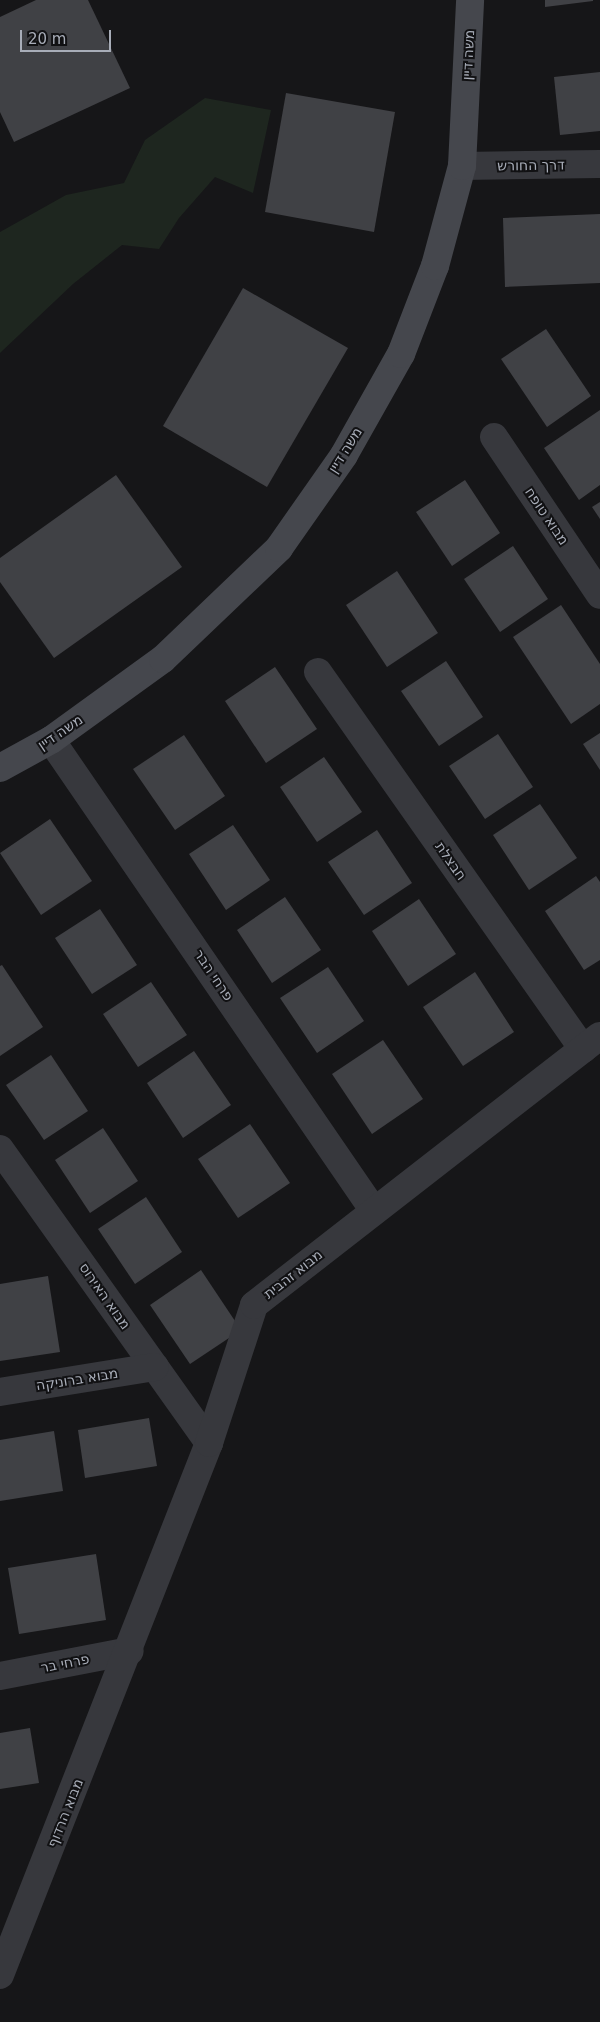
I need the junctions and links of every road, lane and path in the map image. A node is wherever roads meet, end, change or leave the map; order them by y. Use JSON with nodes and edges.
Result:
{"nodes":[{"id":1,"x":470,"y":0,"type":"edge"},
{"id":2,"x":600,"y":164,"type":"edge"},
{"id":3,"x":462,"y":166,"type":"junction"},
{"id":4,"x":494,"y":437,"type":"dead end"},
{"id":5,"x":600,"y":595,"type":"edge"},
{"id":6,"x":318,"y":672,"type":"dead end"},
{"id":7,"x":51,"y":740,"type":"junction"},
{"id":8,"x":0,"y":768,"type":"edge"},
{"id":9,"x":592,"y":1043,"type":"edge"},
{"id":10,"x":0,"y":1149,"type":"edge"},
{"id":11,"x":374,"y":1211,"type":"junction"},
{"id":12,"x":155,"y":1367,"type":"junction"},
{"id":13,"x":0,"y":1392,"type":"edge"},
{"id":14,"x":209,"y":1443,"type":"junction"},
{"id":15,"x":130,"y":1651,"type":"junction"},
{"id":16,"x":0,"y":1676,"type":"edge"},
{"id":17,"x":5,"y":1951,"type":"edge"},
{"id":18,"x":0,"y":1975,"type":"edge"}],
"edges":[{"from":1,"to":3,"type":"street","name":"משה דיין"},
{"from":2,"to":3,"type":"street","name":"דרך החורש"},
{"from":3,"to":7,"type":"street","name":"משה דיין"},
{"from":4,"to":5,"type":"street","name":"מבוא טופח"},
{"from":6,"to":9,"type":"street","name":"חבצלת"},
{"from":7,"to":8,"type":"street","name":"משה דיין"},
{"from":7,"to":11,"type":"street","name":"פרחי הבר"},
{"from":9,"to":11,"type":"street","name":"מבוא זהבית"},
{"from":10,"to":12,"type":"street","name":"מבוא האירוס"},
{"from":11,"to":14,"type":"street","name":"מבוא זהבית"},
{"from":12,"to":13,"type":"street","name":"מבוא ברוניקה"},
{"from":12,"to":14,"type":"street","name":"מבוא האירוס"},
{"from":14,"to":15,"type":"street","name":"מבוא זהבית"},
{"from":15,"to":16,"type":"street","name":"פרחי בר"},
{"from":15,"to":17,"type":"street","name":"מבוא הרדוף"},
{"from":17,"to":18,"type":"street","name":"מבוא הרדוף"}]}
